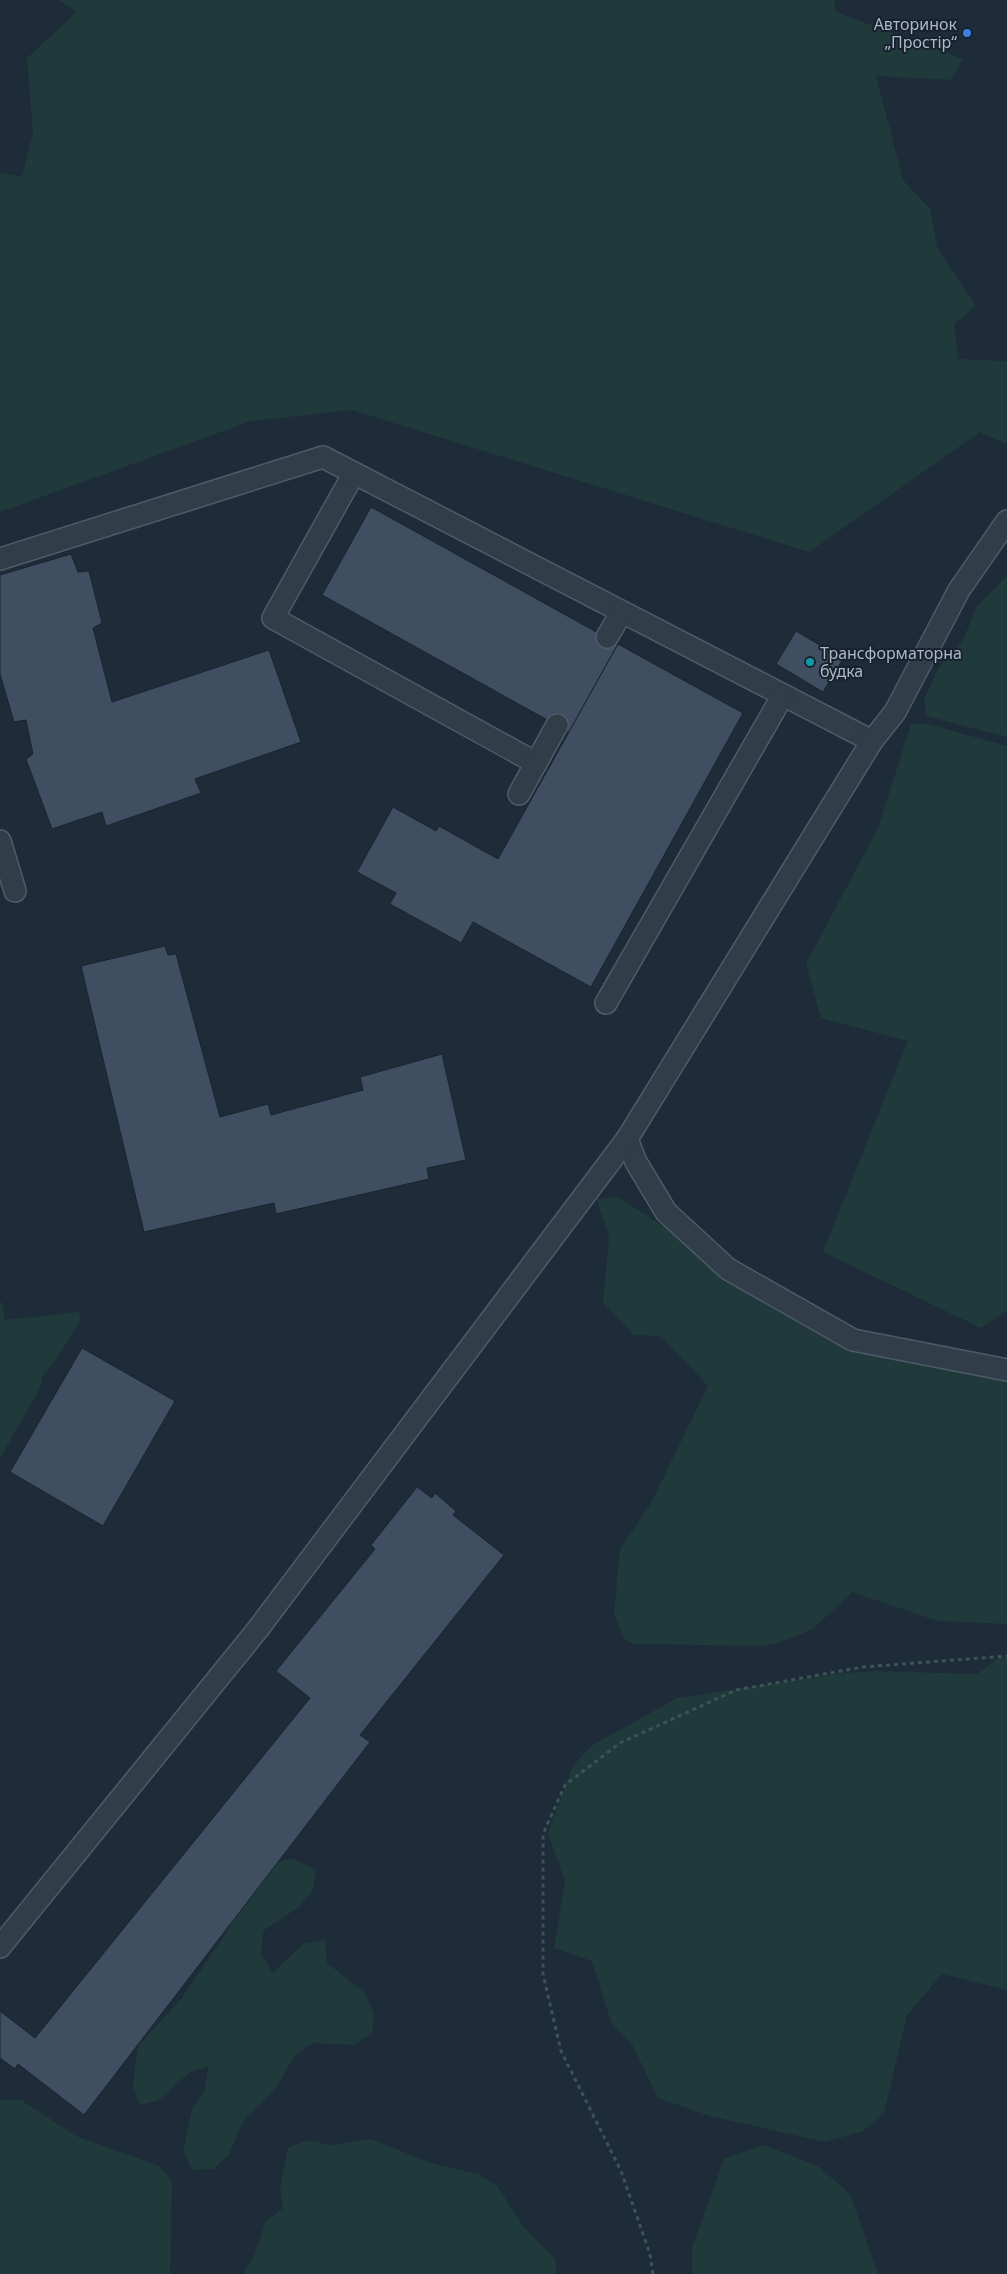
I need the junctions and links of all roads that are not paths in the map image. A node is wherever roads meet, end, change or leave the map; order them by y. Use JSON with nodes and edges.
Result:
{"nodes":[{"id":1,"x":354,"y":473,"type":"junction"},
{"id":2,"x":1007,"y":521,"type":"edge"},
{"id":3,"x":0,"y":559,"type":"edge"},
{"id":4,"x":622,"y":612,"type":"junction"},
{"id":5,"x":606,"y":637,"type":"dead end"},
{"id":6,"x":783,"y":695,"type":"junction"},
{"id":7,"x":557,"y":725,"type":"dead end"},
{"id":8,"x":872,"y":741,"type":"junction"},
{"id":9,"x":536,"y":763,"type":"junction"},
{"id":10,"x":519,"y":794,"type":"dead end"},
{"id":11,"x":0,"y":841,"type":"edge"},
{"id":12,"x":14,"y":891,"type":"dead end"},
{"id":13,"x":606,"y":1003,"type":"dead end"},
{"id":14,"x":627,"y":1139,"type":"junction"},
{"id":15,"x":1007,"y":1370,"type":"edge"},
{"id":16,"x":0,"y":1947,"type":"edge"}],
"edges":[{"from":1,"to":3,"type":"lane"},
{"from":1,"to":4,"type":"lane"},
{"from":1,"to":9,"type":"lane"},
{"from":2,"to":8,"type":"lane"},
{"from":4,"to":5,"type":"lane"},
{"from":4,"to":6,"type":"lane"},
{"from":6,"to":8,"type":"lane"},
{"from":6,"to":13,"type":"lane"},
{"from":7,"to":9,"type":"lane"},
{"from":8,"to":14,"type":"lane"},
{"from":9,"to":10,"type":"lane"},
{"from":11,"to":12,"type":"lane"},
{"from":14,"to":15,"type":"lane"},
{"from":14,"to":16,"type":"lane"}]}
